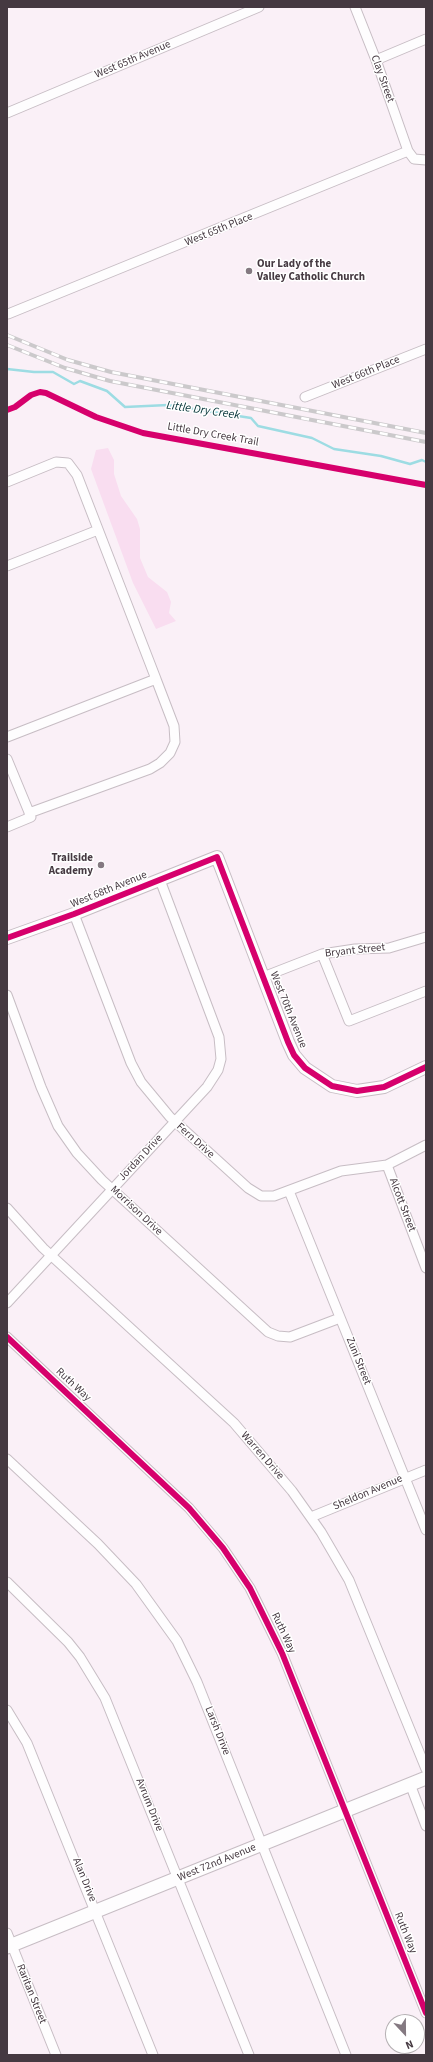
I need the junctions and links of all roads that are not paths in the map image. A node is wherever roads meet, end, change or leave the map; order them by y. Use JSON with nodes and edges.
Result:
{"nodes":[{"id":1,"x":259,"y":7,"type":"edge"},
{"id":2,"x":354,"y":7,"type":"edge"},
{"id":3,"x":426,"y":39,"type":"edge"},
{"id":4,"x":376,"y":60,"type":"junction"},
{"id":5,"x":7,"y":113,"type":"edge"},
{"id":6,"x":408,"y":151,"type":"junction"},
{"id":7,"x":426,"y":160,"type":"edge"},
{"id":8,"x":8,"y":314,"type":"dead end"},
{"id":9,"x":426,"y":348,"type":"edge"},
{"id":10,"x":305,"y":397,"type":"dead end"},
{"id":11,"x":7,"y":482,"type":"edge"},
{"id":12,"x":98,"y":530,"type":"junction"},
{"id":13,"x":7,"y":566,"type":"edge"},
{"id":14,"x":156,"y":679,"type":"junction"},
{"id":15,"x":7,"y":737,"type":"edge"},
{"id":16,"x":7,"y":759,"type":"edge"},
{"id":17,"x":30,"y":815,"type":"junction"},
{"id":18,"x":7,"y":827,"type":"edge"},
{"id":19,"x":217,"y":857,"type":"joint"},
{"id":20,"x":160,"y":880,"type":"junction"},
{"id":21,"x":74,"y":914,"type":"junction"},
{"id":22,"x":426,"y":937,"type":"edge"},
{"id":23,"x":7,"y":938,"type":"edge"},
{"id":24,"x":322,"y":954,"type":"junction"},
{"id":25,"x":263,"y":977,"type":"junction"},
{"id":26,"x":426,"y":991,"type":"edge"},
{"id":27,"x":7,"y":995,"type":"edge"},
{"id":28,"x":426,"y":1067,"type":"edge"},
{"id":29,"x":175,"y":1122,"type":"junction"},
{"id":30,"x":426,"y":1146,"type":"edge"},
{"id":31,"x":387,"y":1165,"type":"junction"},
{"id":32,"x":113,"y":1189,"type":"junction"},
{"id":33,"x":289,"y":1191,"type":"junction"},
{"id":34,"x":7,"y":1208,"type":"edge"},
{"id":35,"x":52,"y":1256,"type":"junction"},
{"id":36,"x":426,"y":1268,"type":"edge"},
{"id":37,"x":7,"y":1303,"type":"edge"},
{"id":38,"x":340,"y":1318,"type":"junction"},
{"id":39,"x":7,"y":1337,"type":"edge"},
{"id":40,"x":7,"y":1458,"type":"edge"},
{"id":41,"x":426,"y":1470,"type":"edge"},
{"id":42,"x":405,"y":1478,"type":"junction"},
{"id":43,"x":311,"y":1517,"type":"junction"},
{"id":44,"x":426,"y":1530,"type":"edge"},
{"id":45,"x":7,"y":1582,"type":"edge"},
{"id":46,"x":7,"y":1710,"type":"edge"},
{"id":47,"x":426,"y":1769,"type":"edge"},
{"id":48,"x":426,"y":1778,"type":"edge"},
{"id":49,"x":410,"y":1784,"type":"junction"},
{"id":50,"x":346,"y":1810,"type":"junction"},
{"id":51,"x":426,"y":1826,"type":"edge"},
{"id":52,"x":263,"y":1844,"type":"junction"},
{"id":53,"x":178,"y":1878,"type":"junction"},
{"id":54,"x":96,"y":1911,"type":"junction"},
{"id":55,"x":7,"y":1933,"type":"edge"},
{"id":56,"x":10,"y":1946,"type":"edge"},
{"id":57,"x":426,"y":2013,"type":"edge"},
{"id":58,"x":56,"y":2055,"type":"edge"},
{"id":59,"x":153,"y":2055,"type":"edge"},
{"id":60,"x":249,"y":2055,"type":"edge"},
{"id":61,"x":346,"y":2055,"type":"edge"}],
"edges":[{"from":1,"to":5,"type":"street","name":"West 65th Avenue"},
{"from":2,"to":4,"type":"street","name":"Clay Street"},
{"from":3,"to":4,"type":"street"},
{"from":4,"to":6,"type":"street","name":"Clay Street"},
{"from":6,"to":7,"type":"street"},
{"from":6,"to":8,"type":"street","name":"West 65th Place"},
{"from":9,"to":10,"type":"street","name":"West 66th Place"},
{"from":11,"to":12,"type":"street"},
{"from":12,"to":13,"type":"street"},
{"from":12,"to":14,"type":"street"},
{"from":14,"to":15,"type":"street"},
{"from":14,"to":17,"type":"street"},
{"from":16,"to":17,"type":"street"},
{"from":17,"to":18,"type":"street"},
{"from":19,"to":20,"type":"street","name":"West 68th Avenue"},
{"from":19,"to":25,"type":"street","name":"West 70th Avenue"},
{"from":20,"to":21,"type":"street","name":"West 68th Avenue"},
{"from":20,"to":29,"type":"street","name":"Jordan Drive"},
{"from":21,"to":23,"type":"street","name":"West 68th Avenue"},
{"from":21,"to":29,"type":"street","name":"Fern Drive"},
{"from":22,"to":24,"type":"street","name":"Bryant Street"},
{"from":24,"to":25,"type":"street","name":"Bryant Street"},
{"from":24,"to":26,"type":"street"},
{"from":25,"to":28,"type":"street","name":"West 70th Avenue"},
{"from":27,"to":32,"type":"street","name":"Morrison Drive"},
{"from":29,"to":32,"type":"street","name":"Jordan Drive"},
{"from":29,"to":33,"type":"street","name":"Fern Drive"},
{"from":30,"to":31,"type":"street","name":"Fern Drive"},
{"from":31,"to":33,"type":"street","name":"Fern Drive"},
{"from":31,"to":36,"type":"street","name":"Alcott Street"},
{"from":32,"to":35,"type":"street","name":"Jordan Drive"},
{"from":32,"to":38,"type":"street","name":"Morrison Drive"},
{"from":33,"to":38,"type":"street","name":"Zuni Street"},
{"from":34,"to":35,"type":"street","name":"Warren Drive"},
{"from":35,"to":37,"type":"street","name":"Jordan Drive"},
{"from":35,"to":43,"type":"street","name":"Warren Drive"},
{"from":38,"to":42,"type":"street","name":"Zuni Street"},
{"from":39,"to":50,"type":"street","name":"Ruth Way"},
{"from":40,"to":52,"type":"street","name":"Larsh Drive"},
{"from":41,"to":42,"type":"street","name":"Sheldon Avenue"},
{"from":42,"to":43,"type":"street","name":"Sheldon Avenue"},
{"from":42,"to":44,"type":"street","name":"Zuni Street"},
{"from":43,"to":47,"type":"street","name":"Warren Drive"},
{"from":45,"to":53,"type":"street","name":"Avrum Drive"},
{"from":46,"to":54,"type":"street","name":"Alan Drive"},
{"from":48,"to":49,"type":"main road","name":"West 72nd Avenue"},
{"from":49,"to":50,"type":"main road","name":"West 72nd Avenue"},
{"from":49,"to":51,"type":"street"},
{"from":50,"to":52,"type":"main road","name":"West 72nd Avenue"},
{"from":50,"to":57,"type":"street","name":"Ruth Way"},
{"from":52,"to":53,"type":"main road","name":"West 72nd Avenue"},
{"from":52,"to":61,"type":"street","name":"Larsh Drive"},
{"from":53,"to":54,"type":"main road","name":"West 72nd Avenue"},
{"from":53,"to":60,"type":"street","name":"Avrum Drive"},
{"from":54,"to":56,"type":"main road","name":"West 72nd Avenue"},
{"from":54,"to":59,"type":"street","name":"Alan Drive"},
{"from":55,"to":56,"type":"street","name":"Raritan Street"},
{"from":56,"to":58,"type":"street","name":"Raritan Street"}]}
